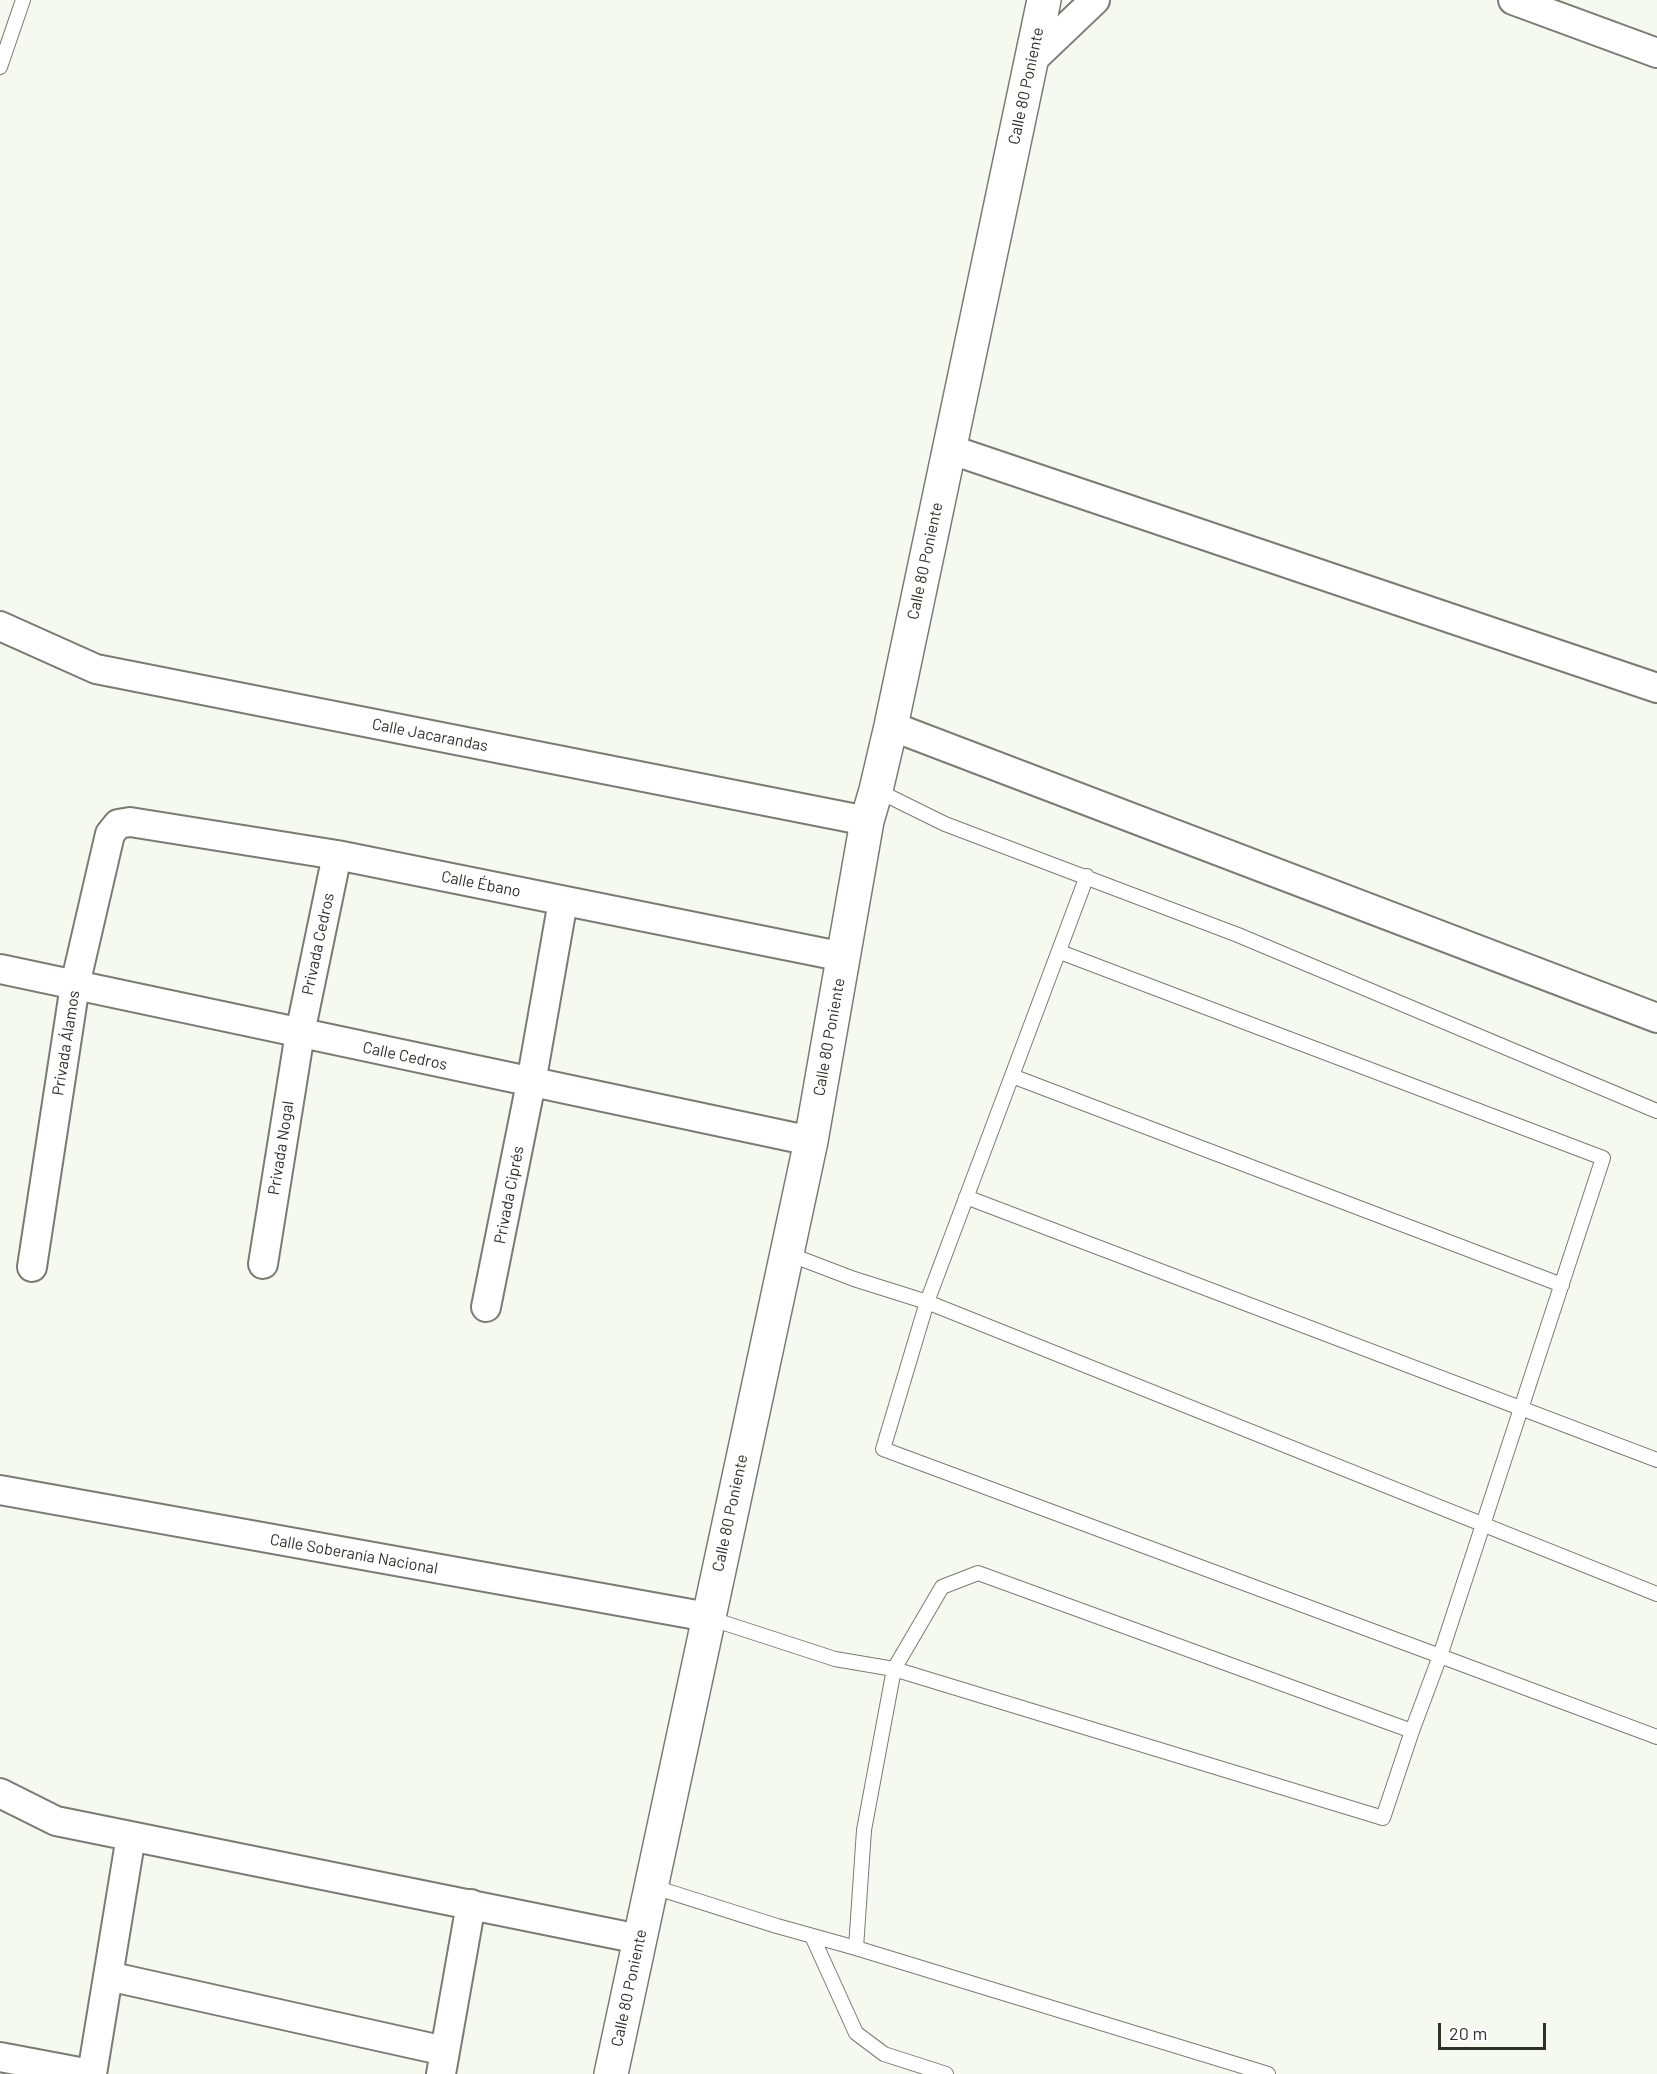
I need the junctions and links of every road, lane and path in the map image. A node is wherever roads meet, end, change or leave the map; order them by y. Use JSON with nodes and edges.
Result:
{"nodes":[{"id":1,"x":23,"y":0,"type":"edge"},
{"id":2,"x":1044,"y":0,"type":"edge"},
{"id":3,"x":1095,"y":0,"type":"edge"},
{"id":4,"x":1514,"y":0,"type":"edge"},
{"id":5,"x":1657,"y":53,"type":"edge"},
{"id":6,"x":1032,"y":60,"type":"junction"},
{"id":7,"x":0,"y":68,"type":"edge"},
{"id":8,"x":949,"y":449,"type":"junction"},
{"id":9,"x":0,"y":626,"type":"edge"},
{"id":10,"x":1657,"y":688,"type":"edge"},
{"id":11,"x":891,"y":726,"type":"junction"},
{"id":12,"x":871,"y":806,"type":"junction"},
{"id":13,"x":118,"y":824,"type":"joint"},
{"id":14,"x":337,"y":855,"type":"junction"},
{"id":15,"x":1087,"y":876,"type":"junction"},
{"id":16,"x":563,"y":901,"type":"junction"},
{"id":17,"x":1059,"y":952,"type":"junction"},
{"id":18,"x":844,"y":957,"type":"junction"},
{"id":19,"x":0,"y":969,"type":"edge"},
{"id":20,"x":75,"y":985,"type":"junction"},
{"id":21,"x":1657,"y":1018,"type":"edge"},
{"id":22,"x":300,"y":1033,"type":"junction"},
{"id":23,"x":1012,"y":1076,"type":"junction"},
{"id":24,"x":531,"y":1083,"type":"junction"},
{"id":25,"x":1657,"y":1111,"type":"edge"},
{"id":26,"x":811,"y":1141,"type":"junction"},
{"id":27,"x":966,"y":1197,"type":"junction"},
{"id":28,"x":786,"y":1253,"type":"junction"},
{"id":29,"x":263,"y":1264,"type":"dead end"},
{"id":30,"x":32,"y":1267,"type":"dead end"},
{"id":31,"x":1562,"y":1285,"type":"junction"},
{"id":32,"x":927,"y":1302,"type":"junction"},
{"id":33,"x":486,"y":1307,"type":"dead end"},
{"id":34,"x":1522,"y":1409,"type":"junction"},
{"id":35,"x":1657,"y":1460,"type":"edge"},
{"id":36,"x":0,"y":1490,"type":"edge"},
{"id":37,"x":1483,"y":1525,"type":"junction"},
{"id":38,"x":1657,"y":1594,"type":"edge"},
{"id":39,"x":708,"y":1617,"type":"junction"},
{"id":40,"x":1440,"y":1656,"type":"junction"},
{"id":41,"x":894,"y":1669,"type":"junction"},
{"id":42,"x":1412,"y":1731,"type":"junction"},
{"id":43,"x":1657,"y":1737,"type":"edge"},
{"id":44,"x":0,"y":1793,"type":"edge"},
{"id":45,"x":131,"y":1836,"type":"junction"},
{"id":46,"x":650,"y":1886,"type":"junction"},
{"id":47,"x":471,"y":1904,"type":"junction"},
{"id":48,"x":812,"y":1936,"type":"junction"},
{"id":49,"x":639,"y":1939,"type":"junction"},
{"id":50,"x":856,"y":1948,"type":"junction"},
{"id":51,"x":108,"y":1976,"type":"junction"},
{"id":52,"x":0,"y":2057,"type":"edge"},
{"id":53,"x":443,"y":2062,"type":"edge"},
{"id":54,"x":91,"y":2074,"type":"edge"},
{"id":55,"x":611,"y":2074,"type":"edge"},
{"id":56,"x":946,"y":2074,"type":"edge"},
{"id":57,"x":1268,"y":2074,"type":"edge"}],
"edges":[{"from":1,"to":7,"type":"lane"},
{"from":2,"to":6,"type":"street","name":"Calle 80 Poniente"},
{"from":3,"to":6,"type":"street"},
{"from":4,"to":5,"type":"street"},
{"from":6,"to":8,"type":"street","name":"Calle 80 Poniente"},
{"from":8,"to":10,"type":"street"},
{"from":8,"to":11,"type":"street","name":"Calle 80 Poniente"},
{"from":9,"to":12,"type":"street","name":"Calle Jacarandas"},
{"from":11,"to":12,"type":"street","name":"Calle 80 Poniente"},
{"from":11,"to":21,"type":"street"},
{"from":12,"to":15,"type":"lane"},
{"from":12,"to":18,"type":"street","name":"Calle 80 Poniente"},
{"from":13,"to":14,"type":"street","name":"Calle Ébano"},
{"from":13,"to":20,"type":"street","name":"Privada Álamos"},
{"from":14,"to":16,"type":"street","name":"Calle Ébano"},
{"from":14,"to":22,"type":"street","name":"Privada Cedros"},
{"from":15,"to":17,"type":"lane"},
{"from":15,"to":25,"type":"lane"},
{"from":16,"to":18,"type":"street","name":"Calle Ébano"},
{"from":16,"to":24,"type":"street","name":"Privada Ciprés"},
{"from":17,"to":23,"type":"lane"},
{"from":17,"to":31,"type":"lane"},
{"from":18,"to":26,"type":"street","name":"Calle 80 Poniente"},
{"from":19,"to":20,"type":"street","name":"Calle Cedros"},
{"from":20,"to":22,"type":"street","name":"Calle Cedros"},
{"from":20,"to":30,"type":"street","name":"Privada Álamos"},
{"from":22,"to":24,"type":"street","name":"Calle Cedros"},
{"from":22,"to":29,"type":"street","name":"Privada Nogal"},
{"from":23,"to":27,"type":"lane"},
{"from":23,"to":31,"type":"lane"},
{"from":24,"to":26,"type":"street","name":"Calle Cedros"},
{"from":24,"to":33,"type":"street","name":"Privada Ciprés"},
{"from":26,"to":28,"type":"street","name":"Calle 80 Poniente"},
{"from":27,"to":32,"type":"lane"},
{"from":27,"to":34,"type":"lane"},
{"from":28,"to":32,"type":"lane"},
{"from":28,"to":39,"type":"street","name":"Calle 80 Poniente"},
{"from":31,"to":34,"type":"lane"},
{"from":32,"to":37,"type":"lane"},
{"from":32,"to":40,"type":"lane"},
{"from":34,"to":35,"type":"lane"},
{"from":34,"to":37,"type":"lane"},
{"from":36,"to":39,"type":"street","name":"Calle Soberanía Nacional"},
{"from":37,"to":38,"type":"lane"},
{"from":37,"to":40,"type":"lane"},
{"from":39,"to":41,"type":"lane"},
{"from":39,"to":46,"type":"street","name":"Calle 80 Poniente"},
{"from":40,"to":42,"type":"lane"},
{"from":40,"to":43,"type":"lane"},
{"from":41,"to":42,"type":"lane"},
{"from":41,"to":42,"type":"lane"},
{"from":41,"to":50,"type":"lane"},
{"from":44,"to":45,"type":"street"},
{"from":45,"to":47,"type":"street"},
{"from":45,"to":51,"type":"street"},
{"from":46,"to":48,"type":"lane"},
{"from":46,"to":49,"type":"street","name":"Calle 80 Poniente"},
{"from":47,"to":49,"type":"street"},
{"from":47,"to":53,"type":"street"},
{"from":48,"to":50,"type":"lane"},
{"from":48,"to":56,"type":"lane"},
{"from":49,"to":55,"type":"street","name":"Calle 80 Poniente"},
{"from":50,"to":57,"type":"lane"},
{"from":51,"to":53,"type":"street"},
{"from":51,"to":54,"type":"street"},
{"from":52,"to":54,"type":"street"}]}
